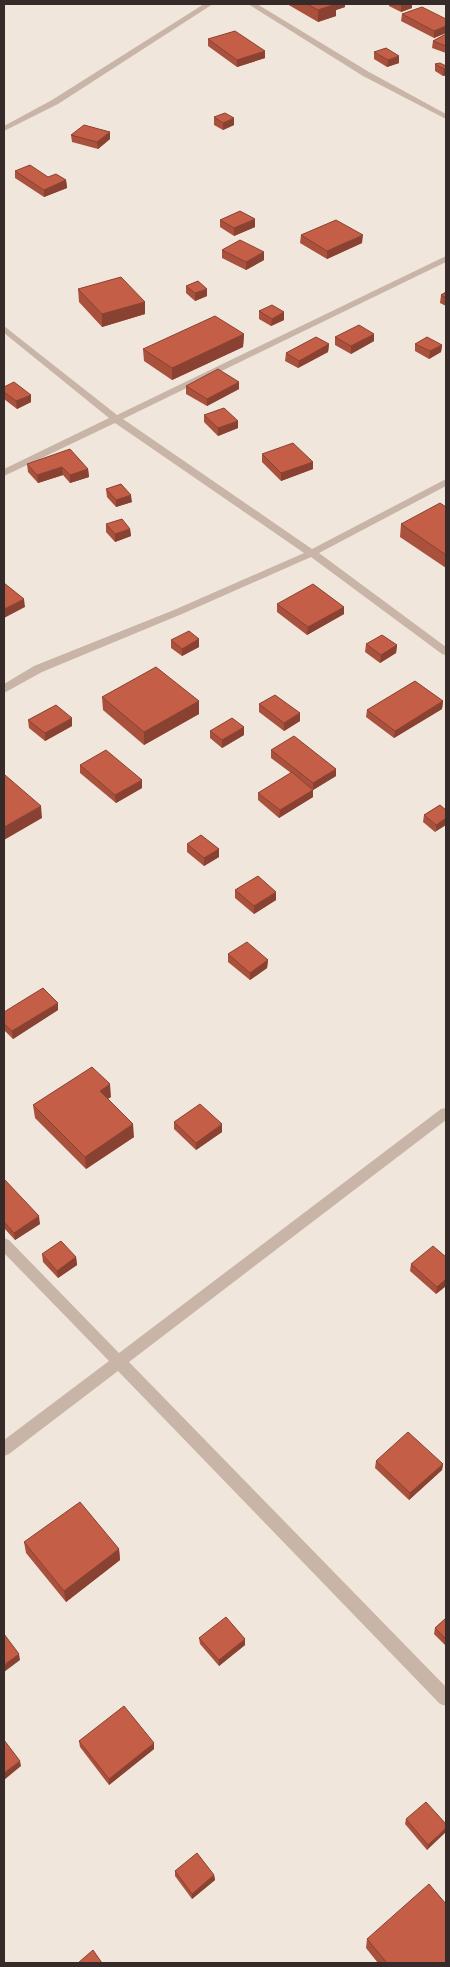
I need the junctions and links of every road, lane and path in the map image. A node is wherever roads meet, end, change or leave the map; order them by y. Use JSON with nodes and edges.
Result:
{"nodes":[{"id":1,"x":209,"y":4,"type":"edge"},
{"id":2,"x":252,"y":4,"type":"edge"},
{"id":3,"x":446,"y":116,"type":"edge"},
{"id":4,"x":4,"y":129,"type":"edge"},
{"id":5,"x":446,"y":259,"type":"edge"},
{"id":6,"x":4,"y":329,"type":"edge"},
{"id":7,"x":116,"y":419,"type":"junction"},
{"id":8,"x":4,"y":473,"type":"edge"},
{"id":9,"x":446,"y":482,"type":"edge"},
{"id":10,"x":312,"y":553,"type":"junction"},
{"id":11,"x":446,"y":652,"type":"edge"},
{"id":12,"x":4,"y":689,"type":"edge"},
{"id":13,"x":446,"y":1113,"type":"edge"},
{"id":14,"x":4,"y":1244,"type":"edge"},
{"id":15,"x":119,"y":1361,"type":"junction"},
{"id":16,"x":4,"y":1449,"type":"edge"},
{"id":17,"x":446,"y":1698,"type":"edge"}],
"edges":[{"from":1,"to":4,"type":"street"},
{"from":2,"to":3,"type":"street"},
{"from":5,"to":7,"type":"street"},
{"from":6,"to":7,"type":"street"},
{"from":7,"to":8,"type":"street"},
{"from":7,"to":10,"type":"street"},
{"from":9,"to":10,"type":"street"},
{"from":10,"to":11,"type":"street"},
{"from":10,"to":12,"type":"street"},
{"from":13,"to":15,"type":"street"},
{"from":14,"to":15,"type":"street"},
{"from":15,"to":16,"type":"street"},
{"from":15,"to":17,"type":"street"}]}
